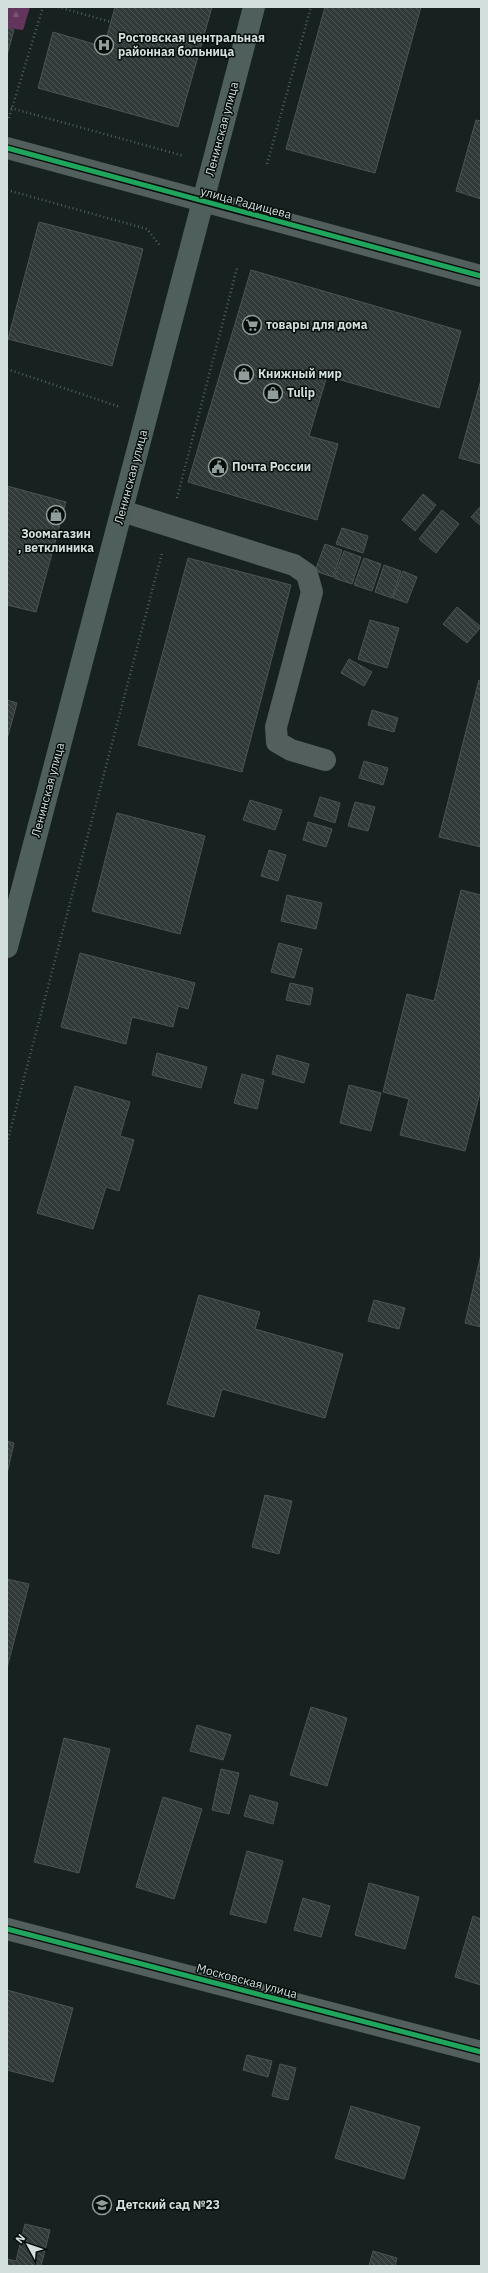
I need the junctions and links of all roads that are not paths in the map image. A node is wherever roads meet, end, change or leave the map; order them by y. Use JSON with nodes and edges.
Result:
{"nodes":[{"id":1,"x":254,"y":7,"type":"edge"},
{"id":2,"x":7,"y":148,"type":"edge"},
{"id":3,"x":203,"y":202,"type":"junction"},
{"id":4,"x":481,"y":276,"type":"edge"},
{"id":5,"x":122,"y":511,"type":"junction"},
{"id":6,"x":325,"y":760,"type":"dead end"},
{"id":7,"x":7,"y":947,"type":"edge"},
{"id":8,"x":7,"y":1929,"type":"edge"},
{"id":9,"x":481,"y":2052,"type":"edge"}],
"edges":[{"from":1,"to":3,"type":"main road","name":"Ленинская улица"},
{"from":2,"to":3,"type":"street","name":"улица Радищева"},
{"from":3,"to":4,"type":"street","name":"улица Радищева"},
{"from":3,"to":5,"type":"main road","name":"Ленинская улица"},
{"from":5,"to":6,"type":"street"},
{"from":5,"to":7,"type":"main road","name":"Ленинская улица"},
{"from":8,"to":9,"type":"street","name":"Московская улица"}]}
